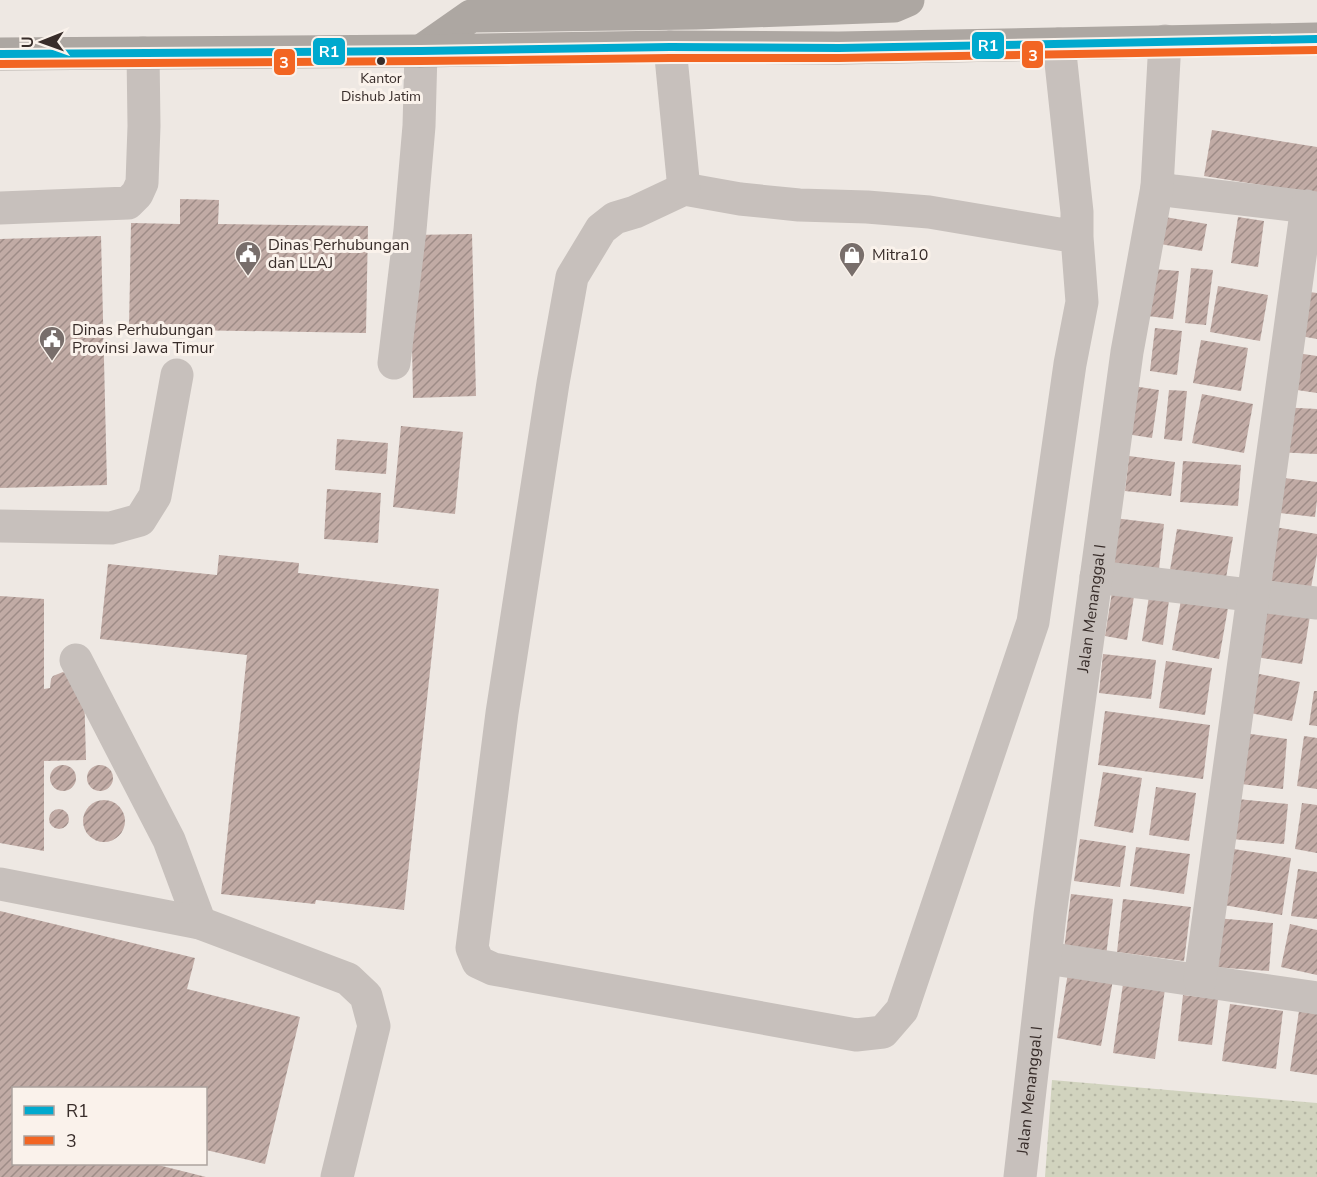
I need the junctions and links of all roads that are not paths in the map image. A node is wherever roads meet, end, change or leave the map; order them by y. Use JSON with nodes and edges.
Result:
{"nodes":[{"id":1,"x":908,"y":0,"type":"edge"},
{"id":2,"x":1317,"y":39,"type":"edge"},
{"id":3,"x":1166,"y":41,"type":"junction"},
{"id":4,"x":1059,"y":44,"type":"junction"},
{"id":5,"x":670,"y":47,"type":"junction"},
{"id":6,"x":421,"y":51,"type":"junction"},
{"id":7,"x":143,"y":53,"type":"junction"},
{"id":8,"x":0,"y":54,"type":"edge"},
{"id":9,"x":1157,"y":187,"type":"junction"},
{"id":10,"x":684,"y":189,"type":"junction"},
{"id":11,"x":1312,"y":207,"type":"edge"},
{"id":12,"x":0,"y":208,"type":"edge"},
{"id":13,"x":1077,"y":237,"type":"junction"},
{"id":14,"x":394,"y":363,"type":"dead end"},
{"id":15,"x":177,"y":375,"type":"dead end"},
{"id":16,"x":0,"y":526,"type":"edge"},
{"id":17,"x":1096,"y":577,"type":"junction"},
{"id":18,"x":1253,"y":596,"type":"junction"},
{"id":19,"x":1317,"y":603,"type":"edge"},
{"id":20,"x":76,"y":660,"type":"dead end"},
{"id":21,"x":0,"y":884,"type":"edge"},
{"id":22,"x":200,"y":923,"type":"junction"},
{"id":23,"x":1046,"y":958,"type":"junction"},
{"id":24,"x":1200,"y":980,"type":"junction"},
{"id":25,"x":1317,"y":998,"type":"edge"},
{"id":26,"x":337,"y":1177,"type":"edge"},
{"id":27,"x":1020,"y":1177,"type":"edge"}],
"edges":[{"from":1,"to":6,"type":"highway"},
{"from":2,"to":3,"type":"highway"},
{"from":3,"to":4,"type":"highway"},
{"from":3,"to":9,"type":"street","name":"Jalan Menanggal I"},
{"from":4,"to":5,"type":"highway"},
{"from":4,"to":13,"type":"street"},
{"from":5,"to":6,"type":"highway"},
{"from":5,"to":10,"type":"street"},
{"from":6,"to":7,"type":"highway"},
{"from":6,"to":14,"type":"street"},
{"from":7,"to":8,"type":"highway"},
{"from":7,"to":12,"type":"street"},
{"from":9,"to":11,"type":"street"},
{"from":9,"to":17,"type":"street","name":"Jalan Menanggal I"},
{"from":10,"to":13,"type":"street"},
{"from":10,"to":13,"type":"street"},
{"from":11,"to":18,"type":"street"},
{"from":15,"to":16,"type":"street"},
{"from":17,"to":18,"type":"street"},
{"from":17,"to":23,"type":"street","name":"Jalan Menanggal I"},
{"from":18,"to":19,"type":"street"},
{"from":18,"to":24,"type":"street"},
{"from":20,"to":22,"type":"street"},
{"from":21,"to":22,"type":"street"},
{"from":22,"to":26,"type":"street"},
{"from":23,"to":24,"type":"street"},
{"from":23,"to":27,"type":"street","name":"Jalan Menanggal I"},
{"from":24,"to":25,"type":"street"}]}
